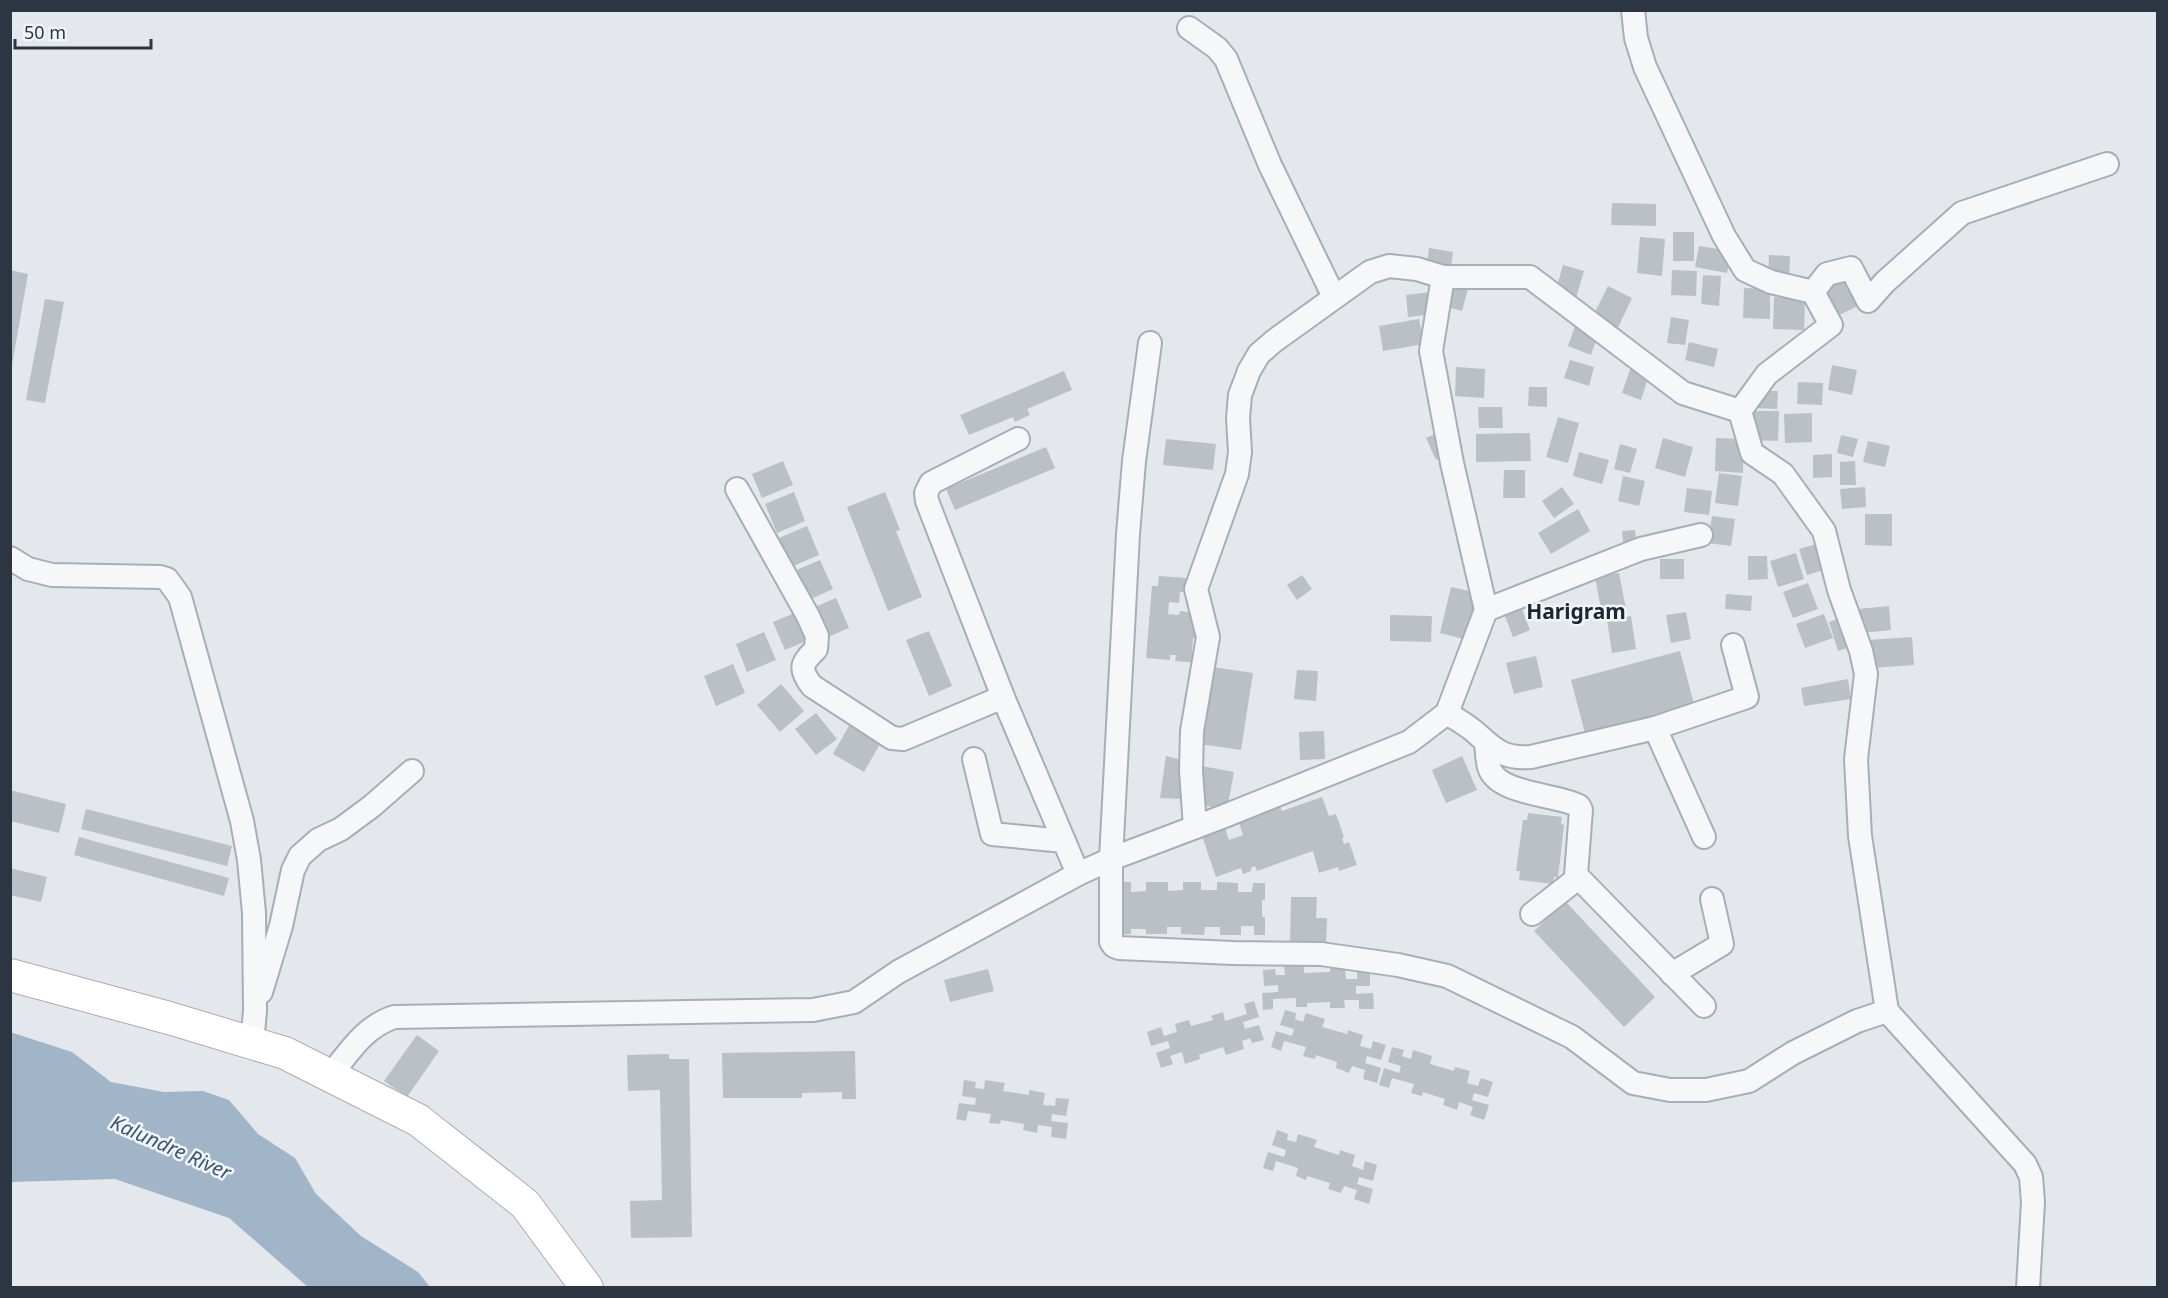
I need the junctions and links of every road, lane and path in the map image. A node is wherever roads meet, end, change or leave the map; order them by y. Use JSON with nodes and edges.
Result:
{"nodes":[{"id":1,"x":1633,"y":10,"type":"edge"},
{"id":2,"x":1189,"y":28,"type":"dead end"},
{"id":3,"x":2107,"y":164,"type":"dead end"},
{"id":4,"x":1443,"y":277,"type":"junction"},
{"id":5,"x":1813,"y":292,"type":"junction"},
{"id":6,"x":1334,"y":297,"type":"junction"},
{"id":7,"x":1150,"y":343,"type":"dead end"},
{"id":8,"x":1740,"y":411,"type":"junction"},
{"id":9,"x":1018,"y":439,"type":"dead end"},
{"id":10,"x":737,"y":489,"type":"dead end"},
{"id":11,"x":1701,"y":535,"type":"dead end"},
{"id":12,"x":10,"y":558,"type":"edge"},
{"id":13,"x":1486,"y":610,"type":"junction"},
{"id":14,"x":1733,"y":645,"type":"dead end"},
{"id":15,"x":1003,"y":697,"type":"junction"},
{"id":16,"x":1447,"y":713,"type":"junction"},
{"id":17,"x":1655,"y":728,"type":"junction"},
{"id":18,"x":1486,"y":743,"type":"junction"},
{"id":19,"x":974,"y":759,"type":"dead end"},
{"id":20,"x":412,"y":771,"type":"dead end"},
{"id":21,"x":1195,"y":827,"type":"junction"},
{"id":22,"x":1704,"y":837,"type":"dead end"},
{"id":23,"x":1064,"y":841,"type":"junction"},
{"id":24,"x":1111,"y":859,"type":"junction"},
{"id":25,"x":1078,"y":874,"type":"junction"},
{"id":26,"x":1578,"y":878,"type":"junction"},
{"id":27,"x":1712,"y":899,"type":"dead end"},
{"id":28,"x":1532,"y":914,"type":"dead end"},
{"id":29,"x":1672,"y":974,"type":"junction"},
{"id":30,"x":10,"y":975,"type":"edge"},
{"id":31,"x":1704,"y":1006,"type":"dead end"},
{"id":32,"x":255,"y":1011,"type":"junction"},
{"id":33,"x":1887,"y":1011,"type":"junction"},
{"id":34,"x":252,"y":1043,"type":"junction"},
{"id":35,"x":330,"y":1076,"type":"junction"},
{"id":36,"x":587,"y":1287,"type":"edge"},
{"id":37,"x":2028,"y":1287,"type":"edge"}],
"edges":[{"from":1,"to":5,"type":"street"},
{"from":2,"to":6,"type":"street"},
{"from":3,"to":5,"type":"street"},
{"from":4,"to":6,"type":"street"},
{"from":4,"to":8,"type":"street"},
{"from":4,"to":13,"type":"street"},
{"from":5,"to":8,"type":"street"},
{"from":6,"to":21,"type":"street"},
{"from":7,"to":24,"type":"street"},
{"from":8,"to":33,"type":"street"},
{"from":9,"to":15,"type":"street"},
{"from":10,"to":15,"type":"street"},
{"from":11,"to":13,"type":"street"},
{"from":12,"to":32,"type":"street"},
{"from":13,"to":16,"type":"street"},
{"from":14,"to":17,"type":"street"},
{"from":15,"to":23,"type":"street"},
{"from":16,"to":18,"type":"street"},
{"from":16,"to":21,"type":"street"},
{"from":17,"to":18,"type":"street"},
{"from":17,"to":22,"type":"street"},
{"from":18,"to":26,"type":"street"},
{"from":19,"to":23,"type":"street"},
{"from":20,"to":32,"type":"street"},
{"from":21,"to":24,"type":"street"},
{"from":23,"to":25,"type":"street"},
{"from":24,"to":25,"type":"street"},
{"from":24,"to":33,"type":"street"},
{"from":25,"to":35,"type":"street"},
{"from":26,"to":28,"type":"street"},
{"from":26,"to":29,"type":"street"},
{"from":27,"to":29,"type":"street"},
{"from":29,"to":31,"type":"street"},
{"from":30,"to":34,"type":"main road"},
{"from":32,"to":34,"type":"street"},
{"from":33,"to":37,"type":"street"},
{"from":34,"to":35,"type":"main road"},
{"from":35,"to":36,"type":"main road"}]}
